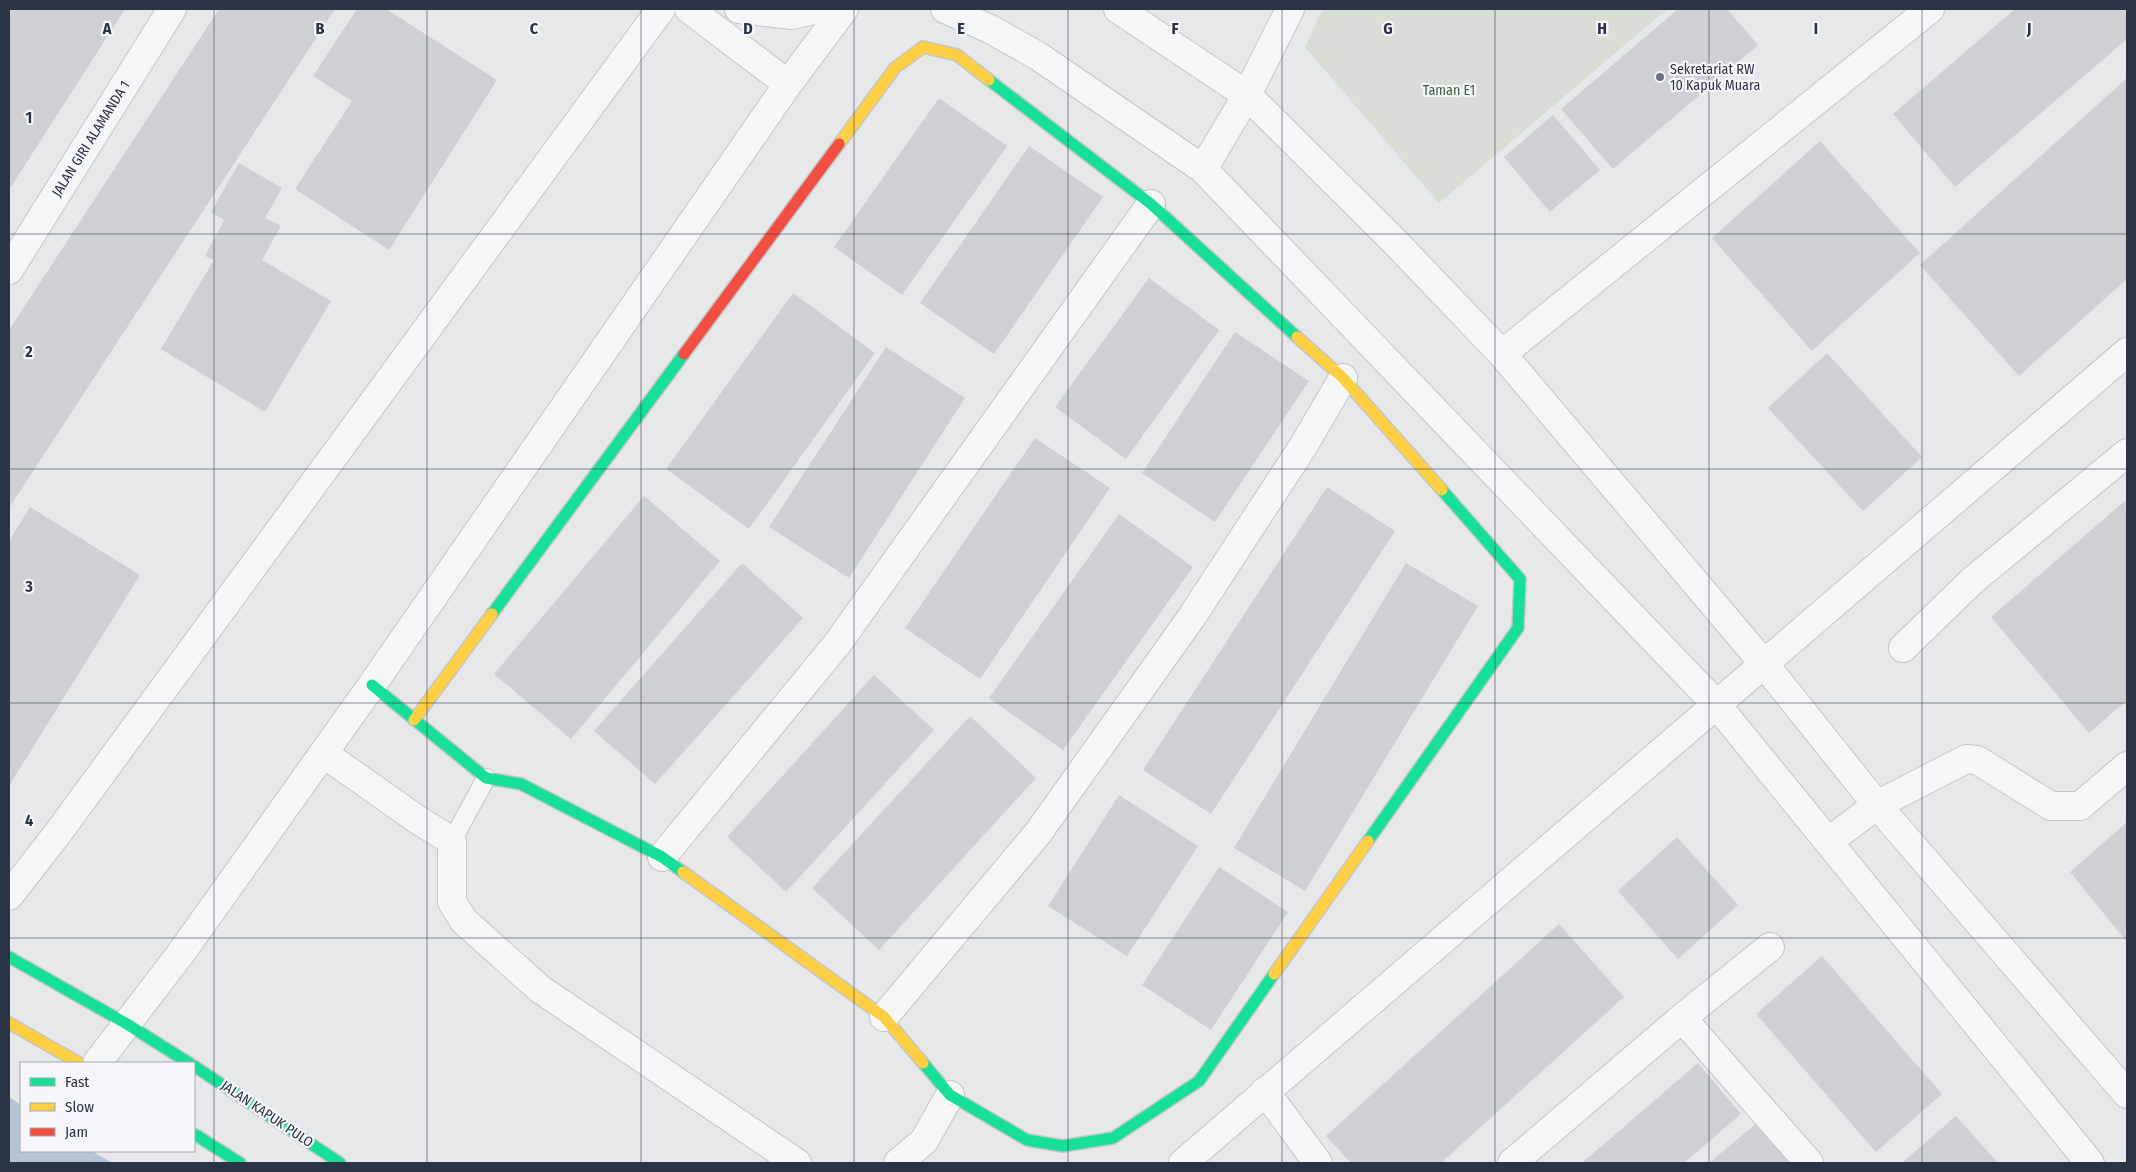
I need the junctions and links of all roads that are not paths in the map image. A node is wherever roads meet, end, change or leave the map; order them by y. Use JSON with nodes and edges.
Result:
{"nodes":[{"id":1,"x":172,"y":9,"type":"edge"},
{"id":2,"x":661,"y":9,"type":"edge"},
{"id":3,"x":689,"y":9,"type":"edge"},
{"id":4,"x":739,"y":9,"type":"edge"},
{"id":5,"x":818,"y":9,"type":"edge"},
{"id":6,"x":844,"y":9,"type":"edge"},
{"id":7,"x":945,"y":9,"type":"edge"},
{"id":8,"x":1118,"y":9,"type":"edge"},
{"id":9,"x":1290,"y":9,"type":"edge"},
{"id":10,"x":1930,"y":9,"type":"edge"},
{"id":11,"x":788,"y":84,"type":"junction"},
{"id":12,"x":1247,"y":95,"type":"junction"},
{"id":13,"x":1203,"y":169,"type":"junction"},
{"id":14,"x":1152,"y":204,"type":"junction"},
{"id":15,"x":9,"y":270,"type":"edge"},
{"id":16,"x":2127,"y":352,"type":"edge"},
{"id":17,"x":1502,"y":354,"type":"junction"},
{"id":18,"x":1343,"y":378,"type":"junction"},
{"id":19,"x":2127,"y":453,"type":"edge"},
{"id":20,"x":1903,"y":648,"type":"dead end"},
{"id":21,"x":1765,"y":665,"type":"junction"},
{"id":22,"x":372,"y":685,"type":"junction"},
{"id":23,"x":1716,"y":704,"type":"junction"},
{"id":24,"x":414,"y":720,"type":"junction"},
{"id":25,"x":323,"y":753,"type":"junction"},
{"id":26,"x":2127,"y":766,"type":"edge"},
{"id":27,"x":486,"y":778,"type":"junction"},
{"id":28,"x":1876,"y":805,"type":"junction"},
{"id":29,"x":452,"y":841,"type":"junction"},
{"id":30,"x":1829,"y":841,"type":"junction"},
{"id":31,"x":662,"y":857,"type":"junction"},
{"id":32,"x":9,"y":896,"type":"edge"},
{"id":33,"x":1770,"y":947,"type":"dead end"},
{"id":34,"x":9,"y":957,"type":"edge"},
{"id":35,"x":884,"y":1017,"type":"junction"},
{"id":36,"x":1682,"y":1018,"type":"junction"},
{"id":37,"x":9,"y":1024,"type":"edge"},
{"id":38,"x":127,"y":1024,"type":"junction"},
{"id":39,"x":78,"y":1062,"type":"edge"},
{"id":40,"x":98,"y":1062,"type":"edge"},
{"id":41,"x":187,"y":1062,"type":"edge"},
{"id":42,"x":195,"y":1067,"type":"edge"},
{"id":43,"x":1265,"y":1091,"type":"junction"},
{"id":44,"x":2127,"y":1094,"type":"edge"},
{"id":45,"x":950,"y":1095,"type":"junction"},
{"id":46,"x":195,"y":1135,"type":"edge"},
{"id":47,"x":240,"y":1163,"type":"edge"},
{"id":48,"x":340,"y":1163,"type":"edge"},
{"id":49,"x":797,"y":1163,"type":"edge"},
{"id":50,"x":898,"y":1163,"type":"edge"},
{"id":51,"x":1183,"y":1163,"type":"edge"},
{"id":52,"x":1318,"y":1163,"type":"edge"},
{"id":53,"x":1512,"y":1163,"type":"edge"},
{"id":54,"x":1809,"y":1163,"type":"edge"},
{"id":55,"x":2090,"y":1163,"type":"edge"}],
"edges":[{"from":1,"to":15,"type":"street","name":"JALAN GIRI ALAMANDA 1"},
{"from":2,"to":32,"type":"street"},
{"from":3,"to":11,"type":"street"},
{"from":4,"to":5,"type":"street"},
{"from":6,"to":11,"type":"street"},
{"from":7,"to":13,"type":"street"},
{"from":8,"to":12,"type":"street"},
{"from":9,"to":12,"type":"street"},
{"from":10,"to":17,"type":"street"},
{"from":11,"to":22,"type":"street"},
{"from":12,"to":13,"type":"street"},
{"from":12,"to":17,"type":"street"},
{"from":13,"to":23,"type":"street"},
{"from":14,"to":18,"type":"street"},
{"from":14,"to":24,"type":"street"},
{"from":14,"to":31,"type":"street"},
{"from":16,"to":21,"type":"street"},
{"from":17,"to":21,"type":"street"},
{"from":18,"to":35,"type":"street"},
{"from":18,"to":45,"type":"street"},
{"from":19,"to":20,"type":"street"},
{"from":21,"to":23,"type":"street"},
{"from":21,"to":28,"type":"street"},
{"from":22,"to":24,"type":"street"},
{"from":22,"to":25,"type":"street"},
{"from":23,"to":30,"type":"street"},
{"from":23,"to":43,"type":"street"},
{"from":24,"to":27,"type":"street"},
{"from":25,"to":29,"type":"street"},
{"from":25,"to":38,"type":"street"},
{"from":26,"to":28,"type":"street"},
{"from":27,"to":29,"type":"lane"},
{"from":27,"to":31,"type":"street"},
{"from":28,"to":30,"type":"street"},
{"from":28,"to":44,"type":"street"},
{"from":29,"to":49,"type":"street"},
{"from":30,"to":55,"type":"street"},
{"from":31,"to":35,"type":"street"},
{"from":33,"to":36,"type":"street"},
{"from":34,"to":38,"type":"street"},
{"from":35,"to":45,"type":"street"},
{"from":36,"to":53,"type":"street"},
{"from":36,"to":54,"type":"street"},
{"from":37,"to":39,"type":"street"},
{"from":38,"to":40,"type":"street"},
{"from":38,"to":41,"type":"street"},
{"from":42,"to":48,"type":"street","name":"JALAN KAPUK PULO"},
{"from":43,"to":51,"type":"street"},
{"from":43,"to":52,"type":"street"},
{"from":45,"to":50,"type":"street"},
{"from":46,"to":47,"type":"street"}]}
